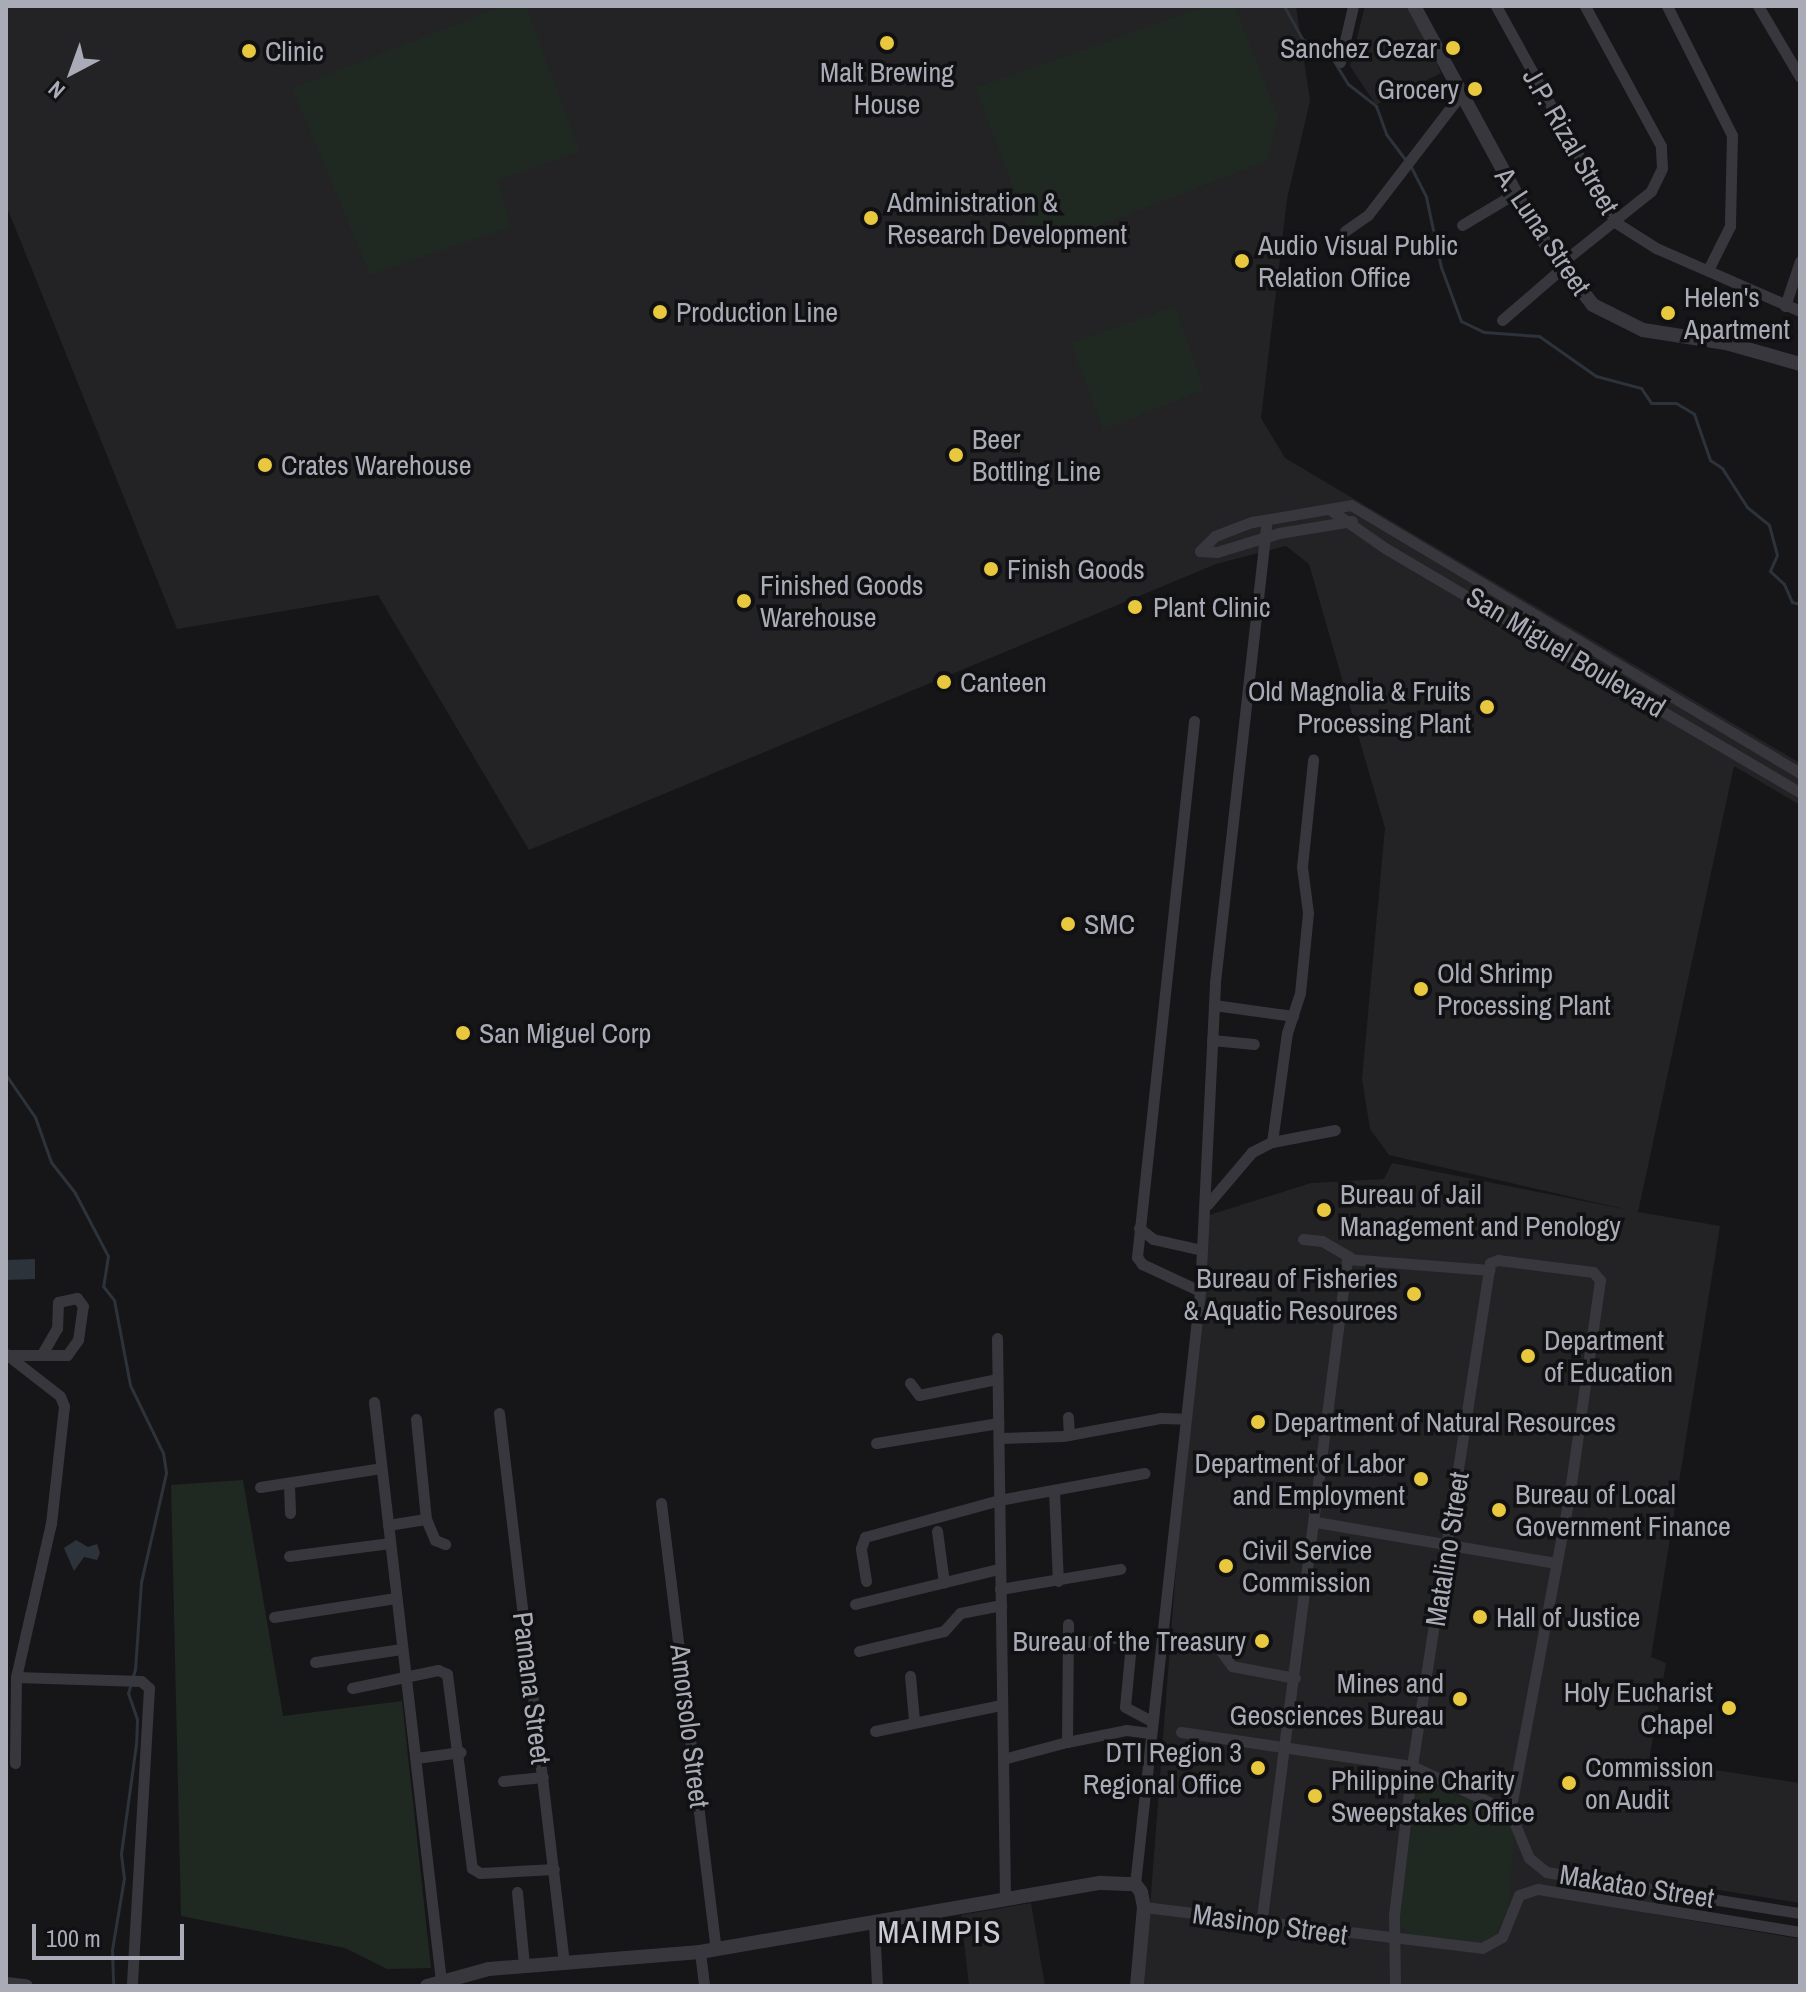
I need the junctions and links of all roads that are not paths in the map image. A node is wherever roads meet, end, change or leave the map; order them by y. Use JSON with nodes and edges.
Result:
{"nodes":[{"id":1,"x":1353,"y":6,"type":"edge"},
{"id":2,"x":1414,"y":6,"type":"edge"},
{"id":3,"x":1496,"y":6,"type":"edge"},
{"id":4,"x":1585,"y":6,"type":"edge"},
{"id":5,"x":1667,"y":6,"type":"edge"},
{"id":6,"x":1758,"y":6,"type":"edge"},
{"id":7,"x":1340,"y":62,"type":"dead end"},
{"id":8,"x":1800,"y":77,"type":"edge"},
{"id":9,"x":1459,"y":97,"type":"junction"},
{"id":10,"x":1514,"y":194,"type":"junction"},
{"id":11,"x":1615,"y":222,"type":"junction"},
{"id":12,"x":1462,"y":225,"type":"dead end"},
{"id":13,"x":1345,"y":231,"type":"dead end"},
{"id":14,"x":1800,"y":261,"type":"edge"},
{"id":15,"x":1566,"y":262,"type":"junction"},
{"id":16,"x":1708,"y":270,"type":"junction"},
{"id":17,"x":1785,"y":306,"type":"junction"},
{"id":18,"x":1800,"y":311,"type":"edge"},
{"id":19,"x":1502,"y":320,"type":"dead end"},
{"id":20,"x":1800,"y":364,"type":"edge"},
{"id":21,"x":1332,"y":511,"type":"junction"},
{"id":22,"x":1367,"y":516,"type":"junction"},
{"id":23,"x":1267,"y":520,"type":"junction"},
{"id":24,"x":1349,"y":522,"type":"junction"},
{"id":25,"x":1265,"y":537,"type":"junction"},
{"id":26,"x":1544,"y":621,"type":"junction"},
{"id":27,"x":1534,"y":634,"type":"junction"},
{"id":28,"x":1194,"y":721,"type":"dead end"},
{"id":29,"x":1313,"y":760,"type":"dead end"},
{"id":30,"x":1785,"y":763,"type":"junction"},
{"id":31,"x":1800,"y":773,"type":"edge"},
{"id":32,"x":1778,"y":781,"type":"junction"},
{"id":33,"x":1800,"y":792,"type":"edge"},
{"id":34,"x":1214,"y":1005,"type":"junction"},
{"id":35,"x":1293,"y":1016,"type":"junction"},
{"id":36,"x":1212,"y":1040,"type":"junction"},
{"id":37,"x":1254,"y":1044,"type":"dead end"},
{"id":38,"x":1335,"y":1130,"type":"dead end"},
{"id":39,"x":1272,"y":1142,"type":"junction"},
{"id":40,"x":1207,"y":1206,"type":"junction"},
{"id":41,"x":1139,"y":1228,"type":"junction"},
{"id":42,"x":1303,"y":1239,"type":"dead end"},
{"id":43,"x":1202,"y":1250,"type":"junction"},
{"id":44,"x":1350,"y":1257,"type":"junction"},
{"id":45,"x":1490,"y":1270,"type":"junction"},
{"id":46,"x":1200,"y":1291,"type":"junction"},
{"id":47,"x":997,"y":1338,"type":"dead end"},
{"id":48,"x":8,"y":1354,"type":"edge"},
{"id":49,"x":42,"y":1354,"type":"junction"},
{"id":50,"x":997,"y":1379,"type":"junction"},
{"id":51,"x":910,"y":1383,"type":"dead end"},
{"id":52,"x":374,"y":1402,"type":"dead end"},
{"id":53,"x":499,"y":1413,"type":"dead end"},
{"id":54,"x":1068,"y":1417,"type":"dead end"},
{"id":55,"x":416,"y":1419,"type":"dead end"},
{"id":56,"x":1185,"y":1419,"type":"junction"},
{"id":57,"x":998,"y":1423,"type":"junction"},
{"id":58,"x":1069,"y":1435,"type":"junction"},
{"id":59,"x":999,"y":1438,"type":"junction"},
{"id":60,"x":876,"y":1443,"type":"dead end"},
{"id":61,"x":381,"y":1468,"type":"junction"},
{"id":62,"x":1145,"y":1473,"type":"dead end"},
{"id":63,"x":289,"y":1484,"type":"junction"},
{"id":64,"x":260,"y":1487,"type":"dead end"},
{"id":65,"x":1054,"y":1491,"type":"junction"},
{"id":66,"x":999,"y":1500,"type":"junction"},
{"id":67,"x":661,"y":1503,"type":"dead end"},
{"id":68,"x":290,"y":1513,"type":"dead end"},
{"id":69,"x":426,"y":1519,"type":"junction"},
{"id":70,"x":1316,"y":1522,"type":"junction"},
{"id":71,"x":388,"y":1525,"type":"junction"},
{"id":72,"x":937,"y":1531,"type":"dead end"},
{"id":73,"x":1448,"y":1541,"type":"junction"},
{"id":74,"x":390,"y":1543,"type":"junction"},
{"id":75,"x":445,"y":1544,"type":"dead end"},
{"id":76,"x":289,"y":1556,"type":"dead end"},
{"id":77,"x":1555,"y":1563,"type":"junction"},
{"id":78,"x":999,"y":1569,"type":"junction"},
{"id":79,"x":1120,"y":1569,"type":"dead end"},
{"id":80,"x":866,"y":1581,"type":"dead end"},
{"id":81,"x":1058,"y":1581,"type":"junction"},
{"id":82,"x":944,"y":1583,"type":"junction"},
{"id":83,"x":1000,"y":1589,"type":"junction"},
{"id":84,"x":396,"y":1598,"type":"junction"},
{"id":85,"x":855,"y":1604,"type":"dead end"},
{"id":86,"x":1001,"y":1605,"type":"junction"},
{"id":87,"x":274,"y":1617,"type":"dead end"},
{"id":88,"x":1068,"y":1624,"type":"dead end"},
{"id":89,"x":1066,"y":1646,"type":"junction"},
{"id":90,"x":401,"y":1649,"type":"junction"},
{"id":91,"x":859,"y":1651,"type":"dead end"},
{"id":92,"x":1221,"y":1651,"type":"dead end"},
{"id":93,"x":315,"y":1662,"type":"dead end"},
{"id":94,"x":910,"y":1676,"type":"dead end"},
{"id":95,"x":16,"y":1677,"type":"junction"},
{"id":96,"x":404,"y":1678,"type":"junction"},
{"id":97,"x":1295,"y":1678,"type":"junction"},
{"id":98,"x":352,"y":1688,"type":"dead end"},
{"id":99,"x":1001,"y":1705,"type":"junction"},
{"id":100,"x":914,"y":1720,"type":"junction"},
{"id":101,"x":1151,"y":1727,"type":"junction"},
{"id":102,"x":875,"y":1731,"type":"dead end"},
{"id":103,"x":1181,"y":1732,"type":"dead end"},
{"id":104,"x":1067,"y":1742,"type":"junction"},
{"id":105,"x":1285,"y":1747,"type":"junction"},
{"id":106,"x":461,"y":1752,"type":"junction"},
{"id":107,"x":416,"y":1758,"type":"junction"},
{"id":108,"x":1003,"y":1759,"type":"junction"},
{"id":109,"x":15,"y":1763,"type":"dead end"},
{"id":110,"x":1412,"y":1766,"type":"junction"},
{"id":111,"x":543,"y":1777,"type":"junction"},
{"id":112,"x":503,"y":1781,"type":"dead end"},
{"id":113,"x":1510,"y":1812,"type":"junction"},
{"id":114,"x":554,"y":1869,"type":"junction"},
{"id":115,"x":1135,"y":1884,"type":"junction"},
{"id":116,"x":1525,"y":1891,"type":"joint"},
{"id":117,"x":517,"y":1892,"type":"dead end"},
{"id":118,"x":1005,"y":1900,"type":"junction"},
{"id":119,"x":1144,"y":1907,"type":"junction"},
{"id":120,"x":1800,"y":1913,"type":"edge"},
{"id":121,"x":874,"y":1924,"type":"junction"},
{"id":122,"x":1261,"y":1925,"type":"junction"},
{"id":123,"x":1800,"y":1932,"type":"edge"},
{"id":124,"x":1396,"y":1939,"type":"junction"},
{"id":125,"x":716,"y":1950,"type":"junction"},
{"id":126,"x":700,"y":1952,"type":"junction"},
{"id":127,"x":564,"y":1963,"type":"junction"},
{"id":128,"x":524,"y":1965,"type":"junction"},
{"id":129,"x":434,"y":1983,"type":"edge"},
{"id":130,"x":6,"y":1984,"type":"edge"},
{"id":131,"x":26,"y":1986,"type":"edge"},
{"id":132,"x":132,"y":1986,"type":"edge"},
{"id":133,"x":704,"y":1986,"type":"edge"},
{"id":134,"x":877,"y":1986,"type":"edge"},
{"id":135,"x":1137,"y":1986,"type":"edge"},
{"id":136,"x":1395,"y":1986,"type":"edge"}],
"edges":[{"from":1,"to":7,"type":"street"},
{"from":2,"to":9,"type":"street","name":"A. Luna Street"},
{"from":3,"to":11,"type":"street","name":"J.P. Rizal Street"},
{"from":4,"to":11,"type":"street"},
{"from":5,"to":16,"type":"street"},
{"from":6,"to":8,"type":"street"},
{"from":9,"to":10,"type":"street","name":"A. Luna Street"},
{"from":9,"to":13,"type":"street"},
{"from":10,"to":12,"type":"street"},
{"from":10,"to":15,"type":"street","name":"A. Luna Street"},
{"from":11,"to":15,"type":"street"},
{"from":11,"to":16,"type":"street","name":"J.P. Rizal Street"},
{"from":14,"to":17,"type":"street"},
{"from":15,"to":19,"type":"street"},
{"from":15,"to":20,"type":"street","name":"A. Luna Street"},
{"from":16,"to":17,"type":"street","name":"J.P. Rizal Street"},
{"from":17,"to":18,"type":"street","name":"J.P. Rizal Street"},
{"from":21,"to":22,"type":"street","name":"San Miguel Boulevard"},
{"from":21,"to":23,"type":"street"},
{"from":21,"to":24,"type":"street","name":"San Miguel Boulevard"},
{"from":22,"to":24,"type":"street"},
{"from":22,"to":26,"type":"street","name":"San Miguel Boulevard"},
{"from":23,"to":25,"type":"street"},
{"from":23,"to":25,"type":"street"},
{"from":24,"to":25,"type":"street"},
{"from":24,"to":27,"type":"street","name":"San Miguel Boulevard"},
{"from":25,"to":34,"type":"street"},
{"from":26,"to":27,"type":"street"},
{"from":26,"to":30,"type":"street","name":"San Miguel Boulevard"},
{"from":27,"to":32,"type":"street","name":"San Miguel Boulevard"},
{"from":28,"to":41,"type":"street"},
{"from":29,"to":35,"type":"street"},
{"from":30,"to":31,"type":"street","name":"San Miguel Boulevard"},
{"from":30,"to":32,"type":"street"},
{"from":32,"to":33,"type":"street","name":"San Miguel Boulevard"},
{"from":34,"to":35,"type":"street"},
{"from":34,"to":36,"type":"street"},
{"from":35,"to":39,"type":"street"},
{"from":36,"to":37,"type":"street"},
{"from":36,"to":40,"type":"street"},
{"from":38,"to":39,"type":"street"},
{"from":39,"to":40,"type":"street"},
{"from":40,"to":43,"type":"street"},
{"from":41,"to":43,"type":"street"},
{"from":41,"to":46,"type":"street"},
{"from":42,"to":44,"type":"street"},
{"from":43,"to":46,"type":"street"},
{"from":44,"to":45,"type":"street"},
{"from":44,"to":70,"type":"street"},
{"from":45,"to":73,"type":"street","name":"Matalino Street"},
{"from":45,"to":77,"type":"street","name":"Matalino Street"},
{"from":46,"to":56,"type":"street"},
{"from":47,"to":50,"type":"street"},
{"from":48,"to":49,"type":"street"},
{"from":48,"to":95,"type":"street"},
{"from":49,"to":49,"type":"street"},
{"from":50,"to":51,"type":"street"},
{"from":50,"to":57,"type":"street"},
{"from":52,"to":61,"type":"street"},
{"from":53,"to":111,"type":"street","name":"Pamana Street"},
{"from":54,"to":58,"type":"street"},
{"from":55,"to":69,"type":"street"},
{"from":56,"to":58,"type":"street"},
{"from":56,"to":101,"type":"street"},
{"from":57,"to":59,"type":"street"},
{"from":57,"to":60,"type":"street"},
{"from":58,"to":59,"type":"street"},
{"from":59,"to":66,"type":"street"},
{"from":61,"to":63,"type":"street"},
{"from":61,"to":71,"type":"street"},
{"from":62,"to":65,"type":"street"},
{"from":63,"to":64,"type":"street"},
{"from":63,"to":68,"type":"street"},
{"from":65,"to":66,"type":"street"},
{"from":65,"to":81,"type":"street"},
{"from":66,"to":78,"type":"street"},
{"from":66,"to":80,"type":"street"},
{"from":67,"to":125,"type":"street","name":"Amorsolo Street"},
{"from":69,"to":71,"type":"street"},
{"from":69,"to":75,"type":"street"},
{"from":70,"to":73,"type":"street"},
{"from":70,"to":97,"type":"street"},
{"from":71,"to":74,"type":"street"},
{"from":72,"to":82,"type":"street"},
{"from":73,"to":77,"type":"street"},
{"from":73,"to":110,"type":"street","name":"Matalino Street"},
{"from":74,"to":76,"type":"street"},
{"from":74,"to":84,"type":"street"},
{"from":77,"to":113,"type":"street"},
{"from":78,"to":82,"type":"street"},
{"from":78,"to":83,"type":"street"},
{"from":79,"to":81,"type":"street"},
{"from":81,"to":83,"type":"street"},
{"from":82,"to":85,"type":"street"},
{"from":83,"to":86,"type":"street"},
{"from":84,"to":87,"type":"street"},
{"from":84,"to":90,"type":"street"},
{"from":86,"to":91,"type":"street"},
{"from":86,"to":99,"type":"street"},
{"from":88,"to":89,"type":"street"},
{"from":89,"to":101,"type":"street"},
{"from":89,"to":104,"type":"street"},
{"from":90,"to":93,"type":"street"},
{"from":90,"to":96,"type":"street"},
{"from":92,"to":97,"type":"street"},
{"from":94,"to":100,"type":"street"},
{"from":95,"to":109,"type":"street"},
{"from":95,"to":132,"type":"street"},
{"from":96,"to":98,"type":"street"},
{"from":96,"to":106,"type":"street"},
{"from":96,"to":107,"type":"street"},
{"from":97,"to":105,"type":"street"},
{"from":99,"to":100,"type":"street"},
{"from":99,"to":108,"type":"street"},
{"from":100,"to":102,"type":"street"},
{"from":101,"to":104,"type":"street"},
{"from":101,"to":115,"type":"street"},
{"from":103,"to":105,"type":"street"},
{"from":104,"to":108,"type":"street"},
{"from":105,"to":110,"type":"street"},
{"from":105,"to":122,"type":"street"},
{"from":106,"to":107,"type":"street"},
{"from":106,"to":114,"type":"street"},
{"from":107,"to":129,"type":"street"},
{"from":108,"to":118,"type":"street"},
{"from":110,"to":113,"type":"street"},
{"from":110,"to":124,"type":"street","name":"Matalino Street"},
{"from":111,"to":112,"type":"street"},
{"from":111,"to":114,"type":"street","name":"Pamana Street"},
{"from":113,"to":120,"type":"street","name":"Makatao Street"},
{"from":114,"to":127,"type":"street","name":"Pamana Street"},
{"from":115,"to":118,"type":"street"},
{"from":115,"to":119,"type":"street"},
{"from":116,"to":123,"type":"street","name":"Makatao Street"},
{"from":116,"to":124,"type":"street","name":"Masinop Street"},
{"from":117,"to":128,"type":"street"},
{"from":118,"to":121,"type":"street"},
{"from":119,"to":122,"type":"street","name":"Masinop Street"},
{"from":119,"to":135,"type":"street"},
{"from":121,"to":125,"type":"street"},
{"from":121,"to":134,"type":"street"},
{"from":122,"to":124,"type":"street","name":"Masinop Street"},
{"from":124,"to":136,"type":"street","name":"Matalino Street"},
{"from":125,"to":126,"type":"street"},
{"from":126,"to":127,"type":"street"},
{"from":126,"to":133,"type":"street"},
{"from":127,"to":128,"type":"street"},
{"from":128,"to":129,"type":"street"},
{"from":130,"to":131,"type":"street"}]}
